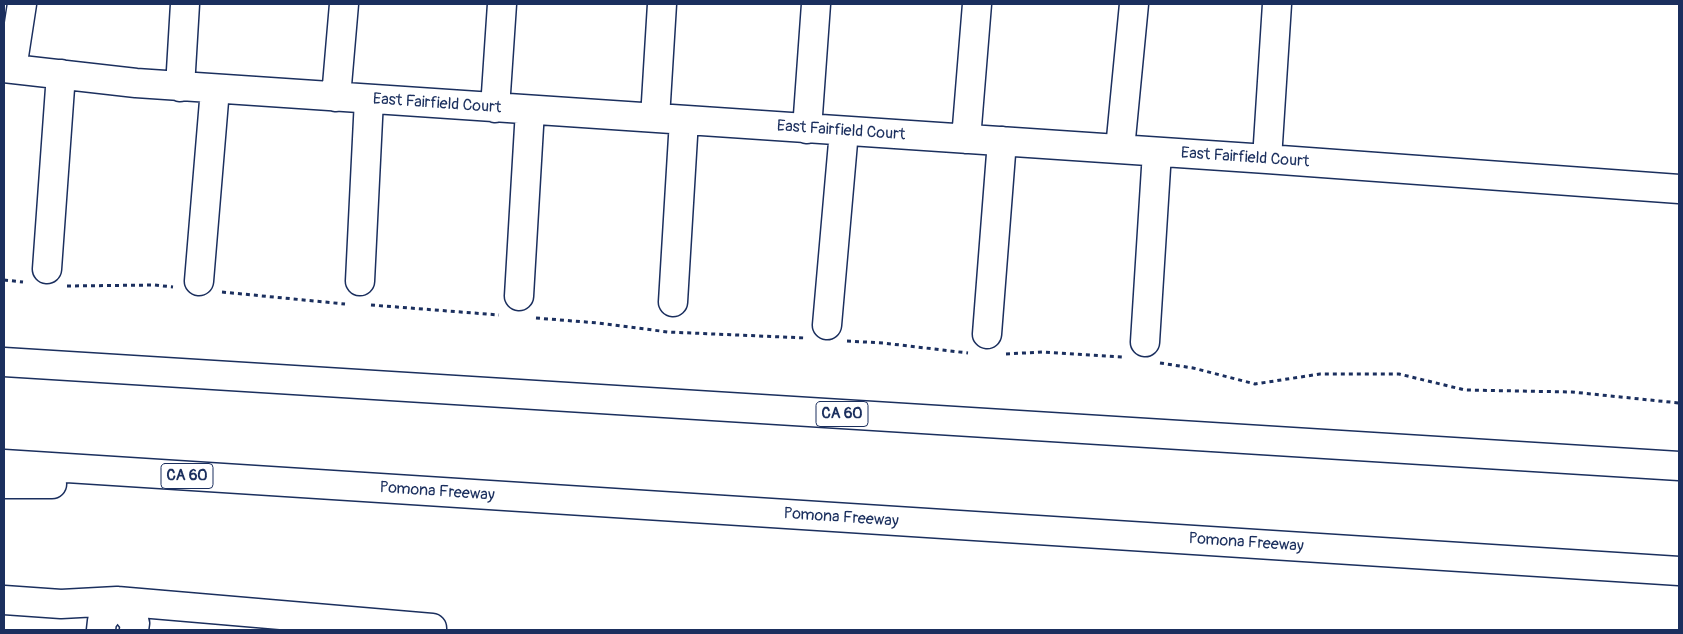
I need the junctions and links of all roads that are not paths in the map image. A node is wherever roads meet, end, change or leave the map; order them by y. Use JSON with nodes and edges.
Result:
{"nodes":[{"id":1,"x":22,"y":4,"type":"edge"},
{"id":2,"x":185,"y":4,"type":"edge"},
{"id":3,"x":344,"y":4,"type":"edge"},
{"id":4,"x":502,"y":4,"type":"edge"},
{"id":5,"x":662,"y":4,"type":"edge"},
{"id":6,"x":816,"y":4,"type":"edge"},
{"id":7,"x":977,"y":4,"type":"edge"},
{"id":8,"x":1134,"y":4,"type":"edge"},
{"id":9,"x":1277,"y":4,"type":"edge"},
{"id":10,"x":8,"y":68,"type":"edge"},
{"id":11,"x":61,"y":74,"type":"junction"},
{"id":12,"x":180,"y":86,"type":"junction"},
{"id":13,"x":215,"y":89,"type":"junction"},
{"id":14,"x":336,"y":97,"type":"junction"},
{"id":15,"x":370,"y":99,"type":"junction"},
{"id":16,"x":495,"y":108,"type":"junction"},
{"id":17,"x":530,"y":110,"type":"junction"},
{"id":18,"x":655,"y":118,"type":"junction"},
{"id":19,"x":684,"y":120,"type":"junction"},
{"id":20,"x":807,"y":129,"type":"junction"},
{"id":21,"x":844,"y":131,"type":"junction"},
{"id":22,"x":966,"y":139,"type":"junction"},
{"id":23,"x":1002,"y":141,"type":"junction"},
{"id":24,"x":1120,"y":149,"type":"junction"},
{"id":25,"x":1157,"y":152,"type":"junction"},
{"id":26,"x":1267,"y":159,"type":"junction"},
{"id":27,"x":1679,"y":188,"type":"edge"},
{"id":28,"x":55,"y":277,"type":"road end"},
{"id":29,"x":201,"y":287,"type":"road end"},
{"id":30,"x":357,"y":297,"type":"road end"},
{"id":31,"x":673,"y":302,"type":"dead end"},
{"id":32,"x":517,"y":310,"type":"road end"},
{"id":33,"x":828,"y":335,"type":"road end"},
{"id":34,"x":986,"y":347,"type":"road end"},
{"id":35,"x":1141,"y":354,"type":"road end"},
{"id":36,"x":4,"y":362,"type":"edge"},
{"id":37,"x":4,"y":464,"type":"edge"},
{"id":38,"x":1679,"y":466,"type":"edge"},
{"id":39,"x":4,"y":484,"type":"edge"},
{"id":40,"x":371,"y":488,"type":"junction"},
{"id":41,"x":1679,"y":571,"type":"edge"},
{"id":42,"x":4,"y":600,"type":"edge"},
{"id":43,"x":117,"y":601,"type":"junction"},
{"id":44,"x":101,"y":630,"type":"edge"},
{"id":45,"x":134,"y":630,"type":"edge"},
{"id":46,"x":432,"y":630,"type":"edge"}],
"edges":[{"from":1,"to":10,"type":"main road"},
{"from":2,"to":12,"type":"main road"},
{"from":3,"to":14,"type":"main road"},
{"from":4,"to":16,"type":"main road"},
{"from":5,"to":18,"type":"main road"},
{"from":6,"to":20,"type":"main road"},
{"from":7,"to":22,"type":"main road"},
{"from":8,"to":24,"type":"main road"},
{"from":9,"to":26,"type":"main road"},
{"from":10,"to":11,"type":"main road","name":"East Fairfield Court"},
{"from":11,"to":12,"type":"main road","name":"East Fairfield Court"},
{"from":11,"to":28,"type":"main road"},
{"from":12,"to":13,"type":"main road","name":"East Fairfield Court"},
{"from":13,"to":14,"type":"main road","name":"East Fairfield Court"},
{"from":13,"to":29,"type":"main road"},
{"from":14,"to":15,"type":"main road","name":"East Fairfield Court"},
{"from":15,"to":16,"type":"main road","name":"East Fairfield Court"},
{"from":15,"to":30,"type":"main road"},
{"from":16,"to":17,"type":"main road","name":"East Fairfield Court"},
{"from":17,"to":18,"type":"main road","name":"East Fairfield Court"},
{"from":17,"to":32,"type":"main road"},
{"from":18,"to":19,"type":"main road","name":"East Fairfield Court"},
{"from":19,"to":20,"type":"main road","name":"East Fairfield Court"},
{"from":19,"to":31,"type":"main road"},
{"from":20,"to":21,"type":"main road","name":"East Fairfield Court"},
{"from":21,"to":22,"type":"main road","name":"East Fairfield Court"},
{"from":21,"to":33,"type":"main road"},
{"from":22,"to":23,"type":"main road","name":"East Fairfield Court"},
{"from":23,"to":24,"type":"main road","name":"East Fairfield Court"},
{"from":23,"to":34,"type":"main road"},
{"from":24,"to":25,"type":"main road","name":"East Fairfield Court"},
{"from":25,"to":26,"type":"main road","name":"East Fairfield Court"},
{"from":25,"to":35,"type":"main road"},
{"from":26,"to":27,"type":"main road","name":"East Fairfield Court"},
{"from":36,"to":38,"type":"main road","number":"CA 60"},
{"from":37,"to":40,"type":"main road","name":"Pomona Freeway","number":"CA 60"},
{"from":39,"to":40,"type":"main road"},
{"from":40,"to":41,"type":"main road","name":"Pomona Freeway","number":"CA 60"},
{"from":42,"to":43,"type":"main road"},
{"from":43,"to":44,"type":"main road"},
{"from":43,"to":45,"type":"main road"},
{"from":43,"to":46,"type":"main road"}]}
